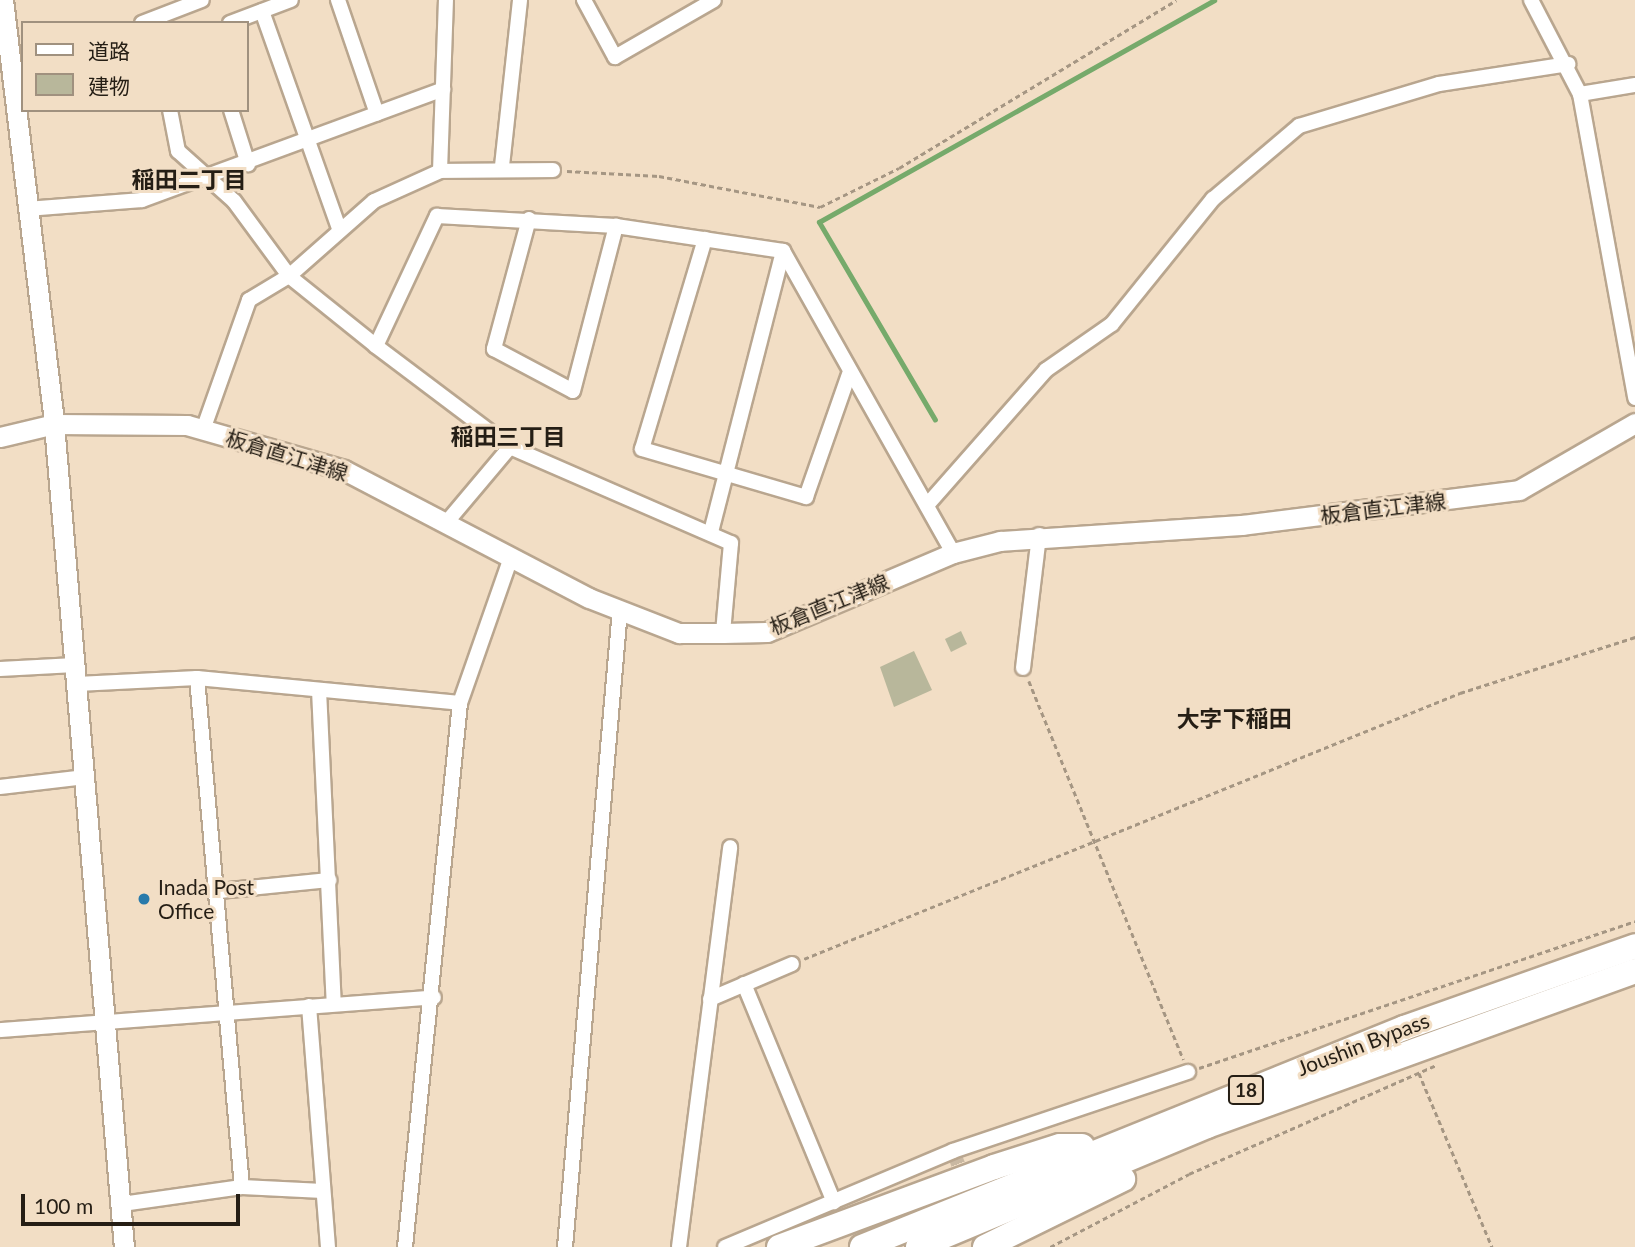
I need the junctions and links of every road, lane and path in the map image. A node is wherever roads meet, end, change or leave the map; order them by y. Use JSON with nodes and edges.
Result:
{"nodes":[{"id":1,"x":3,"y":0,"type":"edge"},
{"id":2,"x":202,"y":0,"type":"edge"},
{"id":3,"x":291,"y":0,"type":"edge"},
{"id":4,"x":338,"y":0,"type":"edge"},
{"id":5,"x":446,"y":0,"type":"edge"},
{"id":6,"x":520,"y":0,"type":"edge"},
{"id":7,"x":584,"y":0,"type":"edge"},
{"id":8,"x":714,"y":0,"type":"edge"},
{"id":9,"x":1176,"y":0,"type":"edge"},
{"id":10,"x":1531,"y":0,"type":"edge"},
{"id":11,"x":689,"y":6,"type":"edge"},
{"id":12,"x":262,"y":11,"type":"junction"},
{"id":13,"x":147,"y":21,"type":"edge"},
{"id":14,"x":235,"y":21,"type":"edge"},
{"id":15,"x":13,"y":64,"type":"edge"},
{"id":16,"x":1568,"y":64,"type":"junction"},
{"id":17,"x":1635,"y":85,"type":"edge"},
{"id":18,"x":443,"y":89,"type":"junction"},
{"id":19,"x":1580,"y":94,"type":"junction"},
{"id":20,"x":170,"y":112,"type":"edge"},
{"id":21,"x":232,"y":112,"type":"edge"},
{"id":22,"x":377,"y":114,"type":"junction"},
{"id":23,"x":312,"y":139,"type":"junction"},
{"id":24,"x":248,"y":164,"type":"junction"},
{"id":25,"x":502,"y":166,"type":"junction"},
{"id":26,"x":553,"y":170,"type":"joint"},
{"id":27,"x":440,"y":171,"type":"junction"},
{"id":28,"x":211,"y":178,"type":"junction"},
{"id":29,"x":27,"y":209,"type":"junction"},
{"id":30,"x":529,"y":219,"type":"junction"},
{"id":31,"x":616,"y":226,"type":"junction"},
{"id":32,"x":339,"y":229,"type":"junction"},
{"id":33,"x":705,"y":239,"type":"junction"},
{"id":34,"x":783,"y":251,"type":"junction"},
{"id":35,"x":289,"y":275,"type":"junction"},
{"id":36,"x":376,"y":346,"type":"junction"},
{"id":37,"x":849,"y":374,"type":"junction"},
{"id":38,"x":1635,"y":398,"type":"edge"},
{"id":39,"x":1635,"y":423,"type":"edge"},
{"id":40,"x":54,"y":424,"type":"junction"},
{"id":41,"x":202,"y":430,"type":"junction"},
{"id":42,"x":0,"y":437,"type":"edge"},
{"id":43,"x":510,"y":447,"type":"junction"},
{"id":44,"x":727,"y":471,"type":"junction"},
{"id":45,"x":928,"y":504,"type":"junction"},
{"id":46,"x":446,"y":523,"type":"junction"},
{"id":47,"x":711,"y":532,"type":"junction"},
{"id":48,"x":1039,"y":535,"type":"junction"},
{"id":49,"x":953,"y":553,"type":"junction"},
{"id":50,"x":511,"y":557,"type":"junction"},
{"id":51,"x":620,"y":610,"type":"junction"},
{"id":52,"x":723,"y":633,"type":"junction"},
{"id":53,"x":1635,"y":637,"type":"edge"},
{"id":54,"x":1023,"y":668,"type":"joint"},
{"id":55,"x":0,"y":669,"type":"edge"},
{"id":56,"x":76,"y":674,"type":"junction"},
{"id":57,"x":197,"y":678,"type":"junction"},
{"id":58,"x":319,"y":690,"type":"junction"},
{"id":59,"x":460,"y":703,"type":"junction"},
{"id":60,"x":85,"y":777,"type":"junction"},
{"id":61,"x":0,"y":787,"type":"edge"},
{"id":62,"x":1095,"y":840,"type":"junction"},
{"id":63,"x":730,"y":848,"type":"dead end"},
{"id":64,"x":329,"y":880,"type":"junction"},
{"id":65,"x":219,"y":891,"type":"junction"},
{"id":66,"x":1635,"y":921,"type":"edge"},
{"id":67,"x":1635,"y":946,"type":"edge"},
{"id":68,"x":792,"y":964,"type":"joint"},
{"id":69,"x":1635,"y":971,"type":"edge"},
{"id":70,"x":744,"y":984,"type":"junction"},
{"id":71,"x":434,"y":997,"type":"junction"},
{"id":72,"x":710,"y":999,"type":"junction"},
{"id":73,"x":334,"y":1004,"type":"junction"},
{"id":74,"x":309,"y":1006,"type":"junction"},
{"id":75,"x":226,"y":1013,"type":"junction"},
{"id":76,"x":106,"y":1019,"type":"junction"},
{"id":77,"x":0,"y":1031,"type":"edge"},
{"id":78,"x":1188,"y":1072,"type":"junction"},
{"id":79,"x":1293,"y":1094,"type":"junction"},
{"id":80,"x":1103,"y":1146,"type":"junction"},
{"id":81,"x":242,"y":1187,"type":"junction"},
{"id":82,"x":323,"y":1191,"type":"junction"},
{"id":83,"x":834,"y":1202,"type":"junction"},
{"id":84,"x":122,"y":1204,"type":"junction"},
{"id":85,"x":124,"y":1247,"type":"edge"},
{"id":86,"x":328,"y":1247,"type":"edge"},
{"id":87,"x":405,"y":1247,"type":"edge"},
{"id":88,"x":565,"y":1247,"type":"edge"},
{"id":89,"x":678,"y":1247,"type":"edge"},
{"id":90,"x":725,"y":1247,"type":"edge"},
{"id":91,"x":779,"y":1247,"type":"edge"},
{"id":92,"x":862,"y":1247,"type":"edge"},
{"id":93,"x":918,"y":1247,"type":"edge"},
{"id":94,"x":985,"y":1247,"type":"edge"},
{"id":95,"x":1050,"y":1247,"type":"edge"},
{"id":96,"x":1492,"y":1247,"type":"edge"}],
"edges":[{"from":1,"to":15,"type":"main road"},
{"from":2,"to":13,"type":"street"},
{"from":3,"to":12,"type":"street"},
{"from":4,"to":22,"type":"street"},
{"from":5,"to":18,"type":"street"},
{"from":6,"to":25,"type":"street"},
{"from":7,"to":11,"type":"street"},
{"from":8,"to":11,"type":"street"},
{"from":9,"to":26,"type":"path"},
{"from":10,"to":16,"type":"street"},
{"from":12,"to":14,"type":"street"},
{"from":12,"to":23,"type":"street"},
{"from":15,"to":29,"type":"main road"},
{"from":16,"to":19,"type":"street"},
{"from":16,"to":45,"type":"street"},
{"from":17,"to":19,"type":"street"},
{"from":18,"to":22,"type":"street"},
{"from":18,"to":27,"type":"street"},
{"from":19,"to":38,"type":"street"},
{"from":20,"to":28,"type":"street"},
{"from":21,"to":24,"type":"street"},
{"from":22,"to":23,"type":"street"},
{"from":23,"to":24,"type":"street"},
{"from":23,"to":32,"type":"street"},
{"from":24,"to":28,"type":"street"},
{"from":25,"to":26,"type":"street"},
{"from":25,"to":27,"type":"street"},
{"from":27,"to":32,"type":"street"},
{"from":28,"to":29,"type":"street"},
{"from":28,"to":35,"type":"street"},
{"from":29,"to":40,"type":"main road"},
{"from":30,"to":31,"type":"street"},
{"from":30,"to":31,"type":"street"},
{"from":30,"to":36,"type":"street"},
{"from":31,"to":33,"type":"street"},
{"from":32,"to":35,"type":"street"},
{"from":33,"to":34,"type":"street"},
{"from":33,"to":44,"type":"street"},
{"from":34,"to":37,"type":"street"},
{"from":34,"to":44,"type":"street"},
{"from":35,"to":36,"type":"street"},
{"from":35,"to":41,"type":"street"},
{"from":36,"to":43,"type":"street"},
{"from":37,"to":44,"type":"street"},
{"from":37,"to":45,"type":"street"},
{"from":39,"to":48,"type":"main road","name":"板倉直江津線"},
{"from":40,"to":41,"type":"main road","name":"板倉直江津線"},
{"from":40,"to":42,"type":"main road","name":"板倉直江津線"},
{"from":40,"to":56,"type":"main road"},
{"from":41,"to":46,"type":"main road","name":"板倉直江津線"},
{"from":43,"to":46,"type":"street"},
{"from":43,"to":47,"type":"street"},
{"from":44,"to":47,"type":"street"},
{"from":45,"to":49,"type":"street"},
{"from":46,"to":50,"type":"main road","name":"板倉直江津線"},
{"from":47,"to":52,"type":"street"},
{"from":48,"to":49,"type":"main road","name":"板倉直江津線"},
{"from":48,"to":54,"type":"street"},
{"from":49,"to":52,"type":"main road","name":"板倉直江津線"},
{"from":50,"to":51,"type":"main road","name":"板倉直江津線"},
{"from":50,"to":59,"type":"street"},
{"from":51,"to":52,"type":"main road","name":"板倉直江津線"},
{"from":51,"to":88,"type":"street"},
{"from":53,"to":62,"type":"path"},
{"from":54,"to":62,"type":"path"},
{"from":55,"to":56,"type":"street"},
{"from":56,"to":57,"type":"street"},
{"from":56,"to":60,"type":"main road"},
{"from":57,"to":58,"type":"street"},
{"from":57,"to":65,"type":"street"},
{"from":58,"to":59,"type":"street"},
{"from":58,"to":64,"type":"street"},
{"from":59,"to":71,"type":"street"},
{"from":60,"to":61,"type":"street"},
{"from":60,"to":76,"type":"main road"},
{"from":62,"to":68,"type":"path"},
{"from":62,"to":78,"type":"path"},
{"from":63,"to":72,"type":"street"},
{"from":64,"to":65,"type":"street"},
{"from":64,"to":73,"type":"street"},
{"from":65,"to":75,"type":"street"},
{"from":66,"to":78,"type":"path"},
{"from":67,"to":80,"type":"highway","name":"Joushin Bypass","number":"18"},
{"from":68,"to":70,"type":"street"},
{"from":69,"to":79,"type":"highway","name":"Joushin Bypass","number":"18"},
{"from":70,"to":72,"type":"street"},
{"from":70,"to":83,"type":"street"},
{"from":71,"to":73,"type":"street"},
{"from":71,"to":87,"type":"street"},
{"from":72,"to":89,"type":"street"},
{"from":73,"to":74,"type":"street"},
{"from":74,"to":75,"type":"street"},
{"from":74,"to":82,"type":"street"},
{"from":75,"to":76,"type":"street"},
{"from":75,"to":81,"type":"street"},
{"from":76,"to":77,"type":"street"},
{"from":76,"to":84,"type":"main road"},
{"from":78,"to":83,"type":"street"},
{"from":79,"to":93,"type":"highway","name":"Joushin Bypass","number":"18"},
{"from":79,"to":94,"type":"highway","number":"18"},
{"from":80,"to":91,"type":"highway"},
{"from":80,"to":92,"type":"highway","name":"Joushin Bypass","number":"18"},
{"from":81,"to":82,"type":"street"},
{"from":81,"to":84,"type":"street"},
{"from":82,"to":86,"type":"street"},
{"from":83,"to":90,"type":"street"},
{"from":84,"to":85,"type":"main road"},
{"from":95,"to":96,"type":"path"}]}
